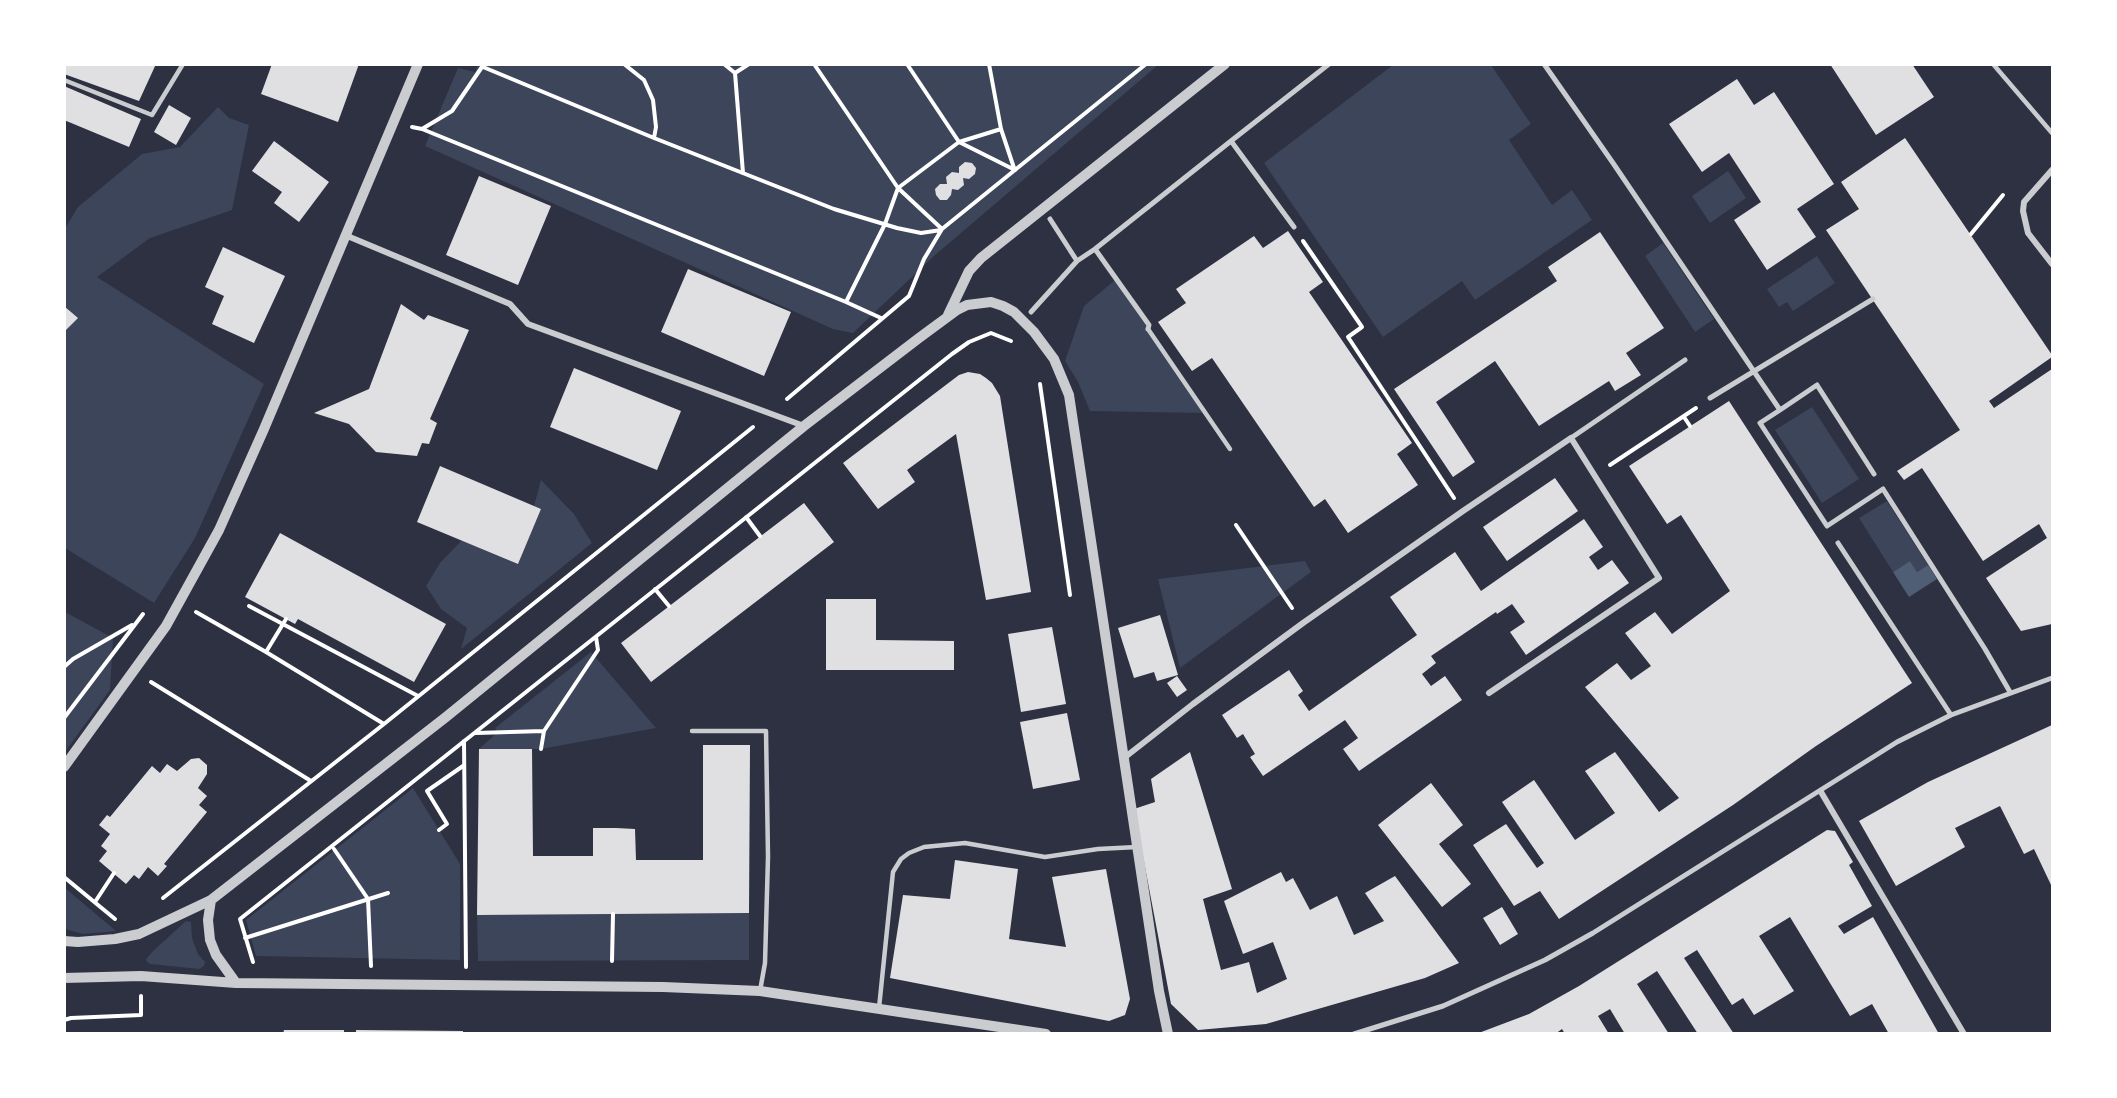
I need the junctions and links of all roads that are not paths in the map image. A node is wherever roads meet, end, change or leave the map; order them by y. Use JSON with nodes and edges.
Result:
{"nodes":[{"id":1,"x":183,"y":64,"type":"edge"},
{"id":2,"x":418,"y":64,"type":"edge"},
{"id":3,"x":1225,"y":64,"type":"edge"},
{"id":4,"x":1329,"y":64,"type":"edge"},
{"id":5,"x":1544,"y":64,"type":"edge"},
{"id":6,"x":1993,"y":64,"type":"edge"},
{"id":7,"x":64,"y":80,"type":"edge"},
{"id":8,"x":2052,"y":133,"type":"edge"},
{"id":9,"x":1231,"y":141,"type":"junction"},
{"id":10,"x":2052,"y":170,"type":"edge"},
{"id":11,"x":1050,"y":219,"type":"dead end"},
{"id":12,"x":1294,"y":227,"type":"road end"},
{"id":13,"x":345,"y":235,"type":"junction"},
{"id":14,"x":1095,"y":249,"type":"junction"},
{"id":15,"x":1077,"y":261,"type":"junction"},
{"id":16,"x":2052,"y":264,"type":"edge"},
{"id":17,"x":1872,"y":299,"type":"dead end"},
{"id":18,"x":1031,"y":312,"type":"dead end"},
{"id":19,"x":946,"y":318,"type":"junction"},
{"id":20,"x":1148,"y":329,"type":"joint"},
{"id":21,"x":1685,"y":360,"type":"dead end"},
{"id":22,"x":1754,"y":372,"type":"junction"},
{"id":23,"x":1710,"y":398,"type":"road end"},
{"id":24,"x":1780,"y":410,"type":"junction"},
{"id":25,"x":804,"y":426,"type":"junction"},
{"id":26,"x":1571,"y":438,"type":"junction"},
{"id":27,"x":1230,"y":448,"type":"dead end"},
{"id":28,"x":1874,"y":474,"type":"dead end"},
{"id":29,"x":1838,"y":543,"type":"dead end"},
{"id":30,"x":2052,"y":678,"type":"edge"},
{"id":31,"x":2010,"y":692,"type":"junction"},
{"id":32,"x":1489,"y":693,"type":"dead end"},
{"id":33,"x":1951,"y":715,"type":"junction"},
{"id":34,"x":692,"y":731,"type":"dead end"},
{"id":35,"x":1124,"y":758,"type":"junction"},
{"id":36,"x":64,"y":767,"type":"edge"},
{"id":37,"x":1821,"y":792,"type":"junction"},
{"id":38,"x":1138,"y":847,"type":"junction"},
{"id":39,"x":211,"y":900,"type":"junction"},
{"id":40,"x":64,"y":940,"type":"edge"},
{"id":41,"x":64,"y":978,"type":"edge"},
{"id":42,"x":236,"y":983,"type":"junction"},
{"id":43,"x":760,"y":991,"type":"junction"},
{"id":44,"x":879,"y":1008,"type":"junction"},
{"id":45,"x":1046,"y":1034,"type":"edge"},
{"id":46,"x":1168,"y":1034,"type":"edge"},
{"id":47,"x":1354,"y":1034,"type":"edge"},
{"id":48,"x":1964,"y":1034,"type":"edge"}],
"edges":[{"from":1,"to":7,"type":"lane"},
{"from":2,"to":13,"type":"street"},
{"from":3,"to":19,"type":"street"},
{"from":4,"to":9,"type":"street"},
{"from":5,"to":22,"type":"street"},
{"from":6,"to":8,"type":"lane"},
{"from":9,"to":12,"type":"street"},
{"from":9,"to":14,"type":"street"},
{"from":10,"to":16,"type":"street"},
{"from":11,"to":15,"type":"street"},
{"from":13,"to":25,"type":"street"},
{"from":13,"to":36,"type":"street"},
{"from":14,"to":15,"type":"street"},
{"from":14,"to":20,"type":"street"},
{"from":15,"to":18,"type":"street"},
{"from":17,"to":22,"type":"street"},
{"from":19,"to":25,"type":"street"},
{"from":19,"to":35,"type":"street"},
{"from":20,"to":27,"type":"lane"},
{"from":21,"to":26,"type":"street"},
{"from":22,"to":23,"type":"street"},
{"from":22,"to":24,"type":"street"},
{"from":24,"to":28,"type":"street"},
{"from":24,"to":31,"type":"street"},
{"from":25,"to":39,"type":"street"},
{"from":26,"to":32,"type":"street"},
{"from":26,"to":35,"type":"street"},
{"from":29,"to":33,"type":"street"},
{"from":30,"to":31,"type":"street"},
{"from":31,"to":33,"type":"street"},
{"from":33,"to":37,"type":"street"},
{"from":34,"to":43,"type":"lane"},
{"from":35,"to":38,"type":"street"},
{"from":37,"to":47,"type":"street"},
{"from":37,"to":48,"type":"street"},
{"from":38,"to":44,"type":"lane"},
{"from":38,"to":46,"type":"street"},
{"from":39,"to":40,"type":"street"},
{"from":39,"to":42,"type":"street"},
{"from":41,"to":42,"type":"street"},
{"from":42,"to":43,"type":"street"},
{"from":43,"to":44,"type":"street"},
{"from":44,"to":45,"type":"street"}]}
